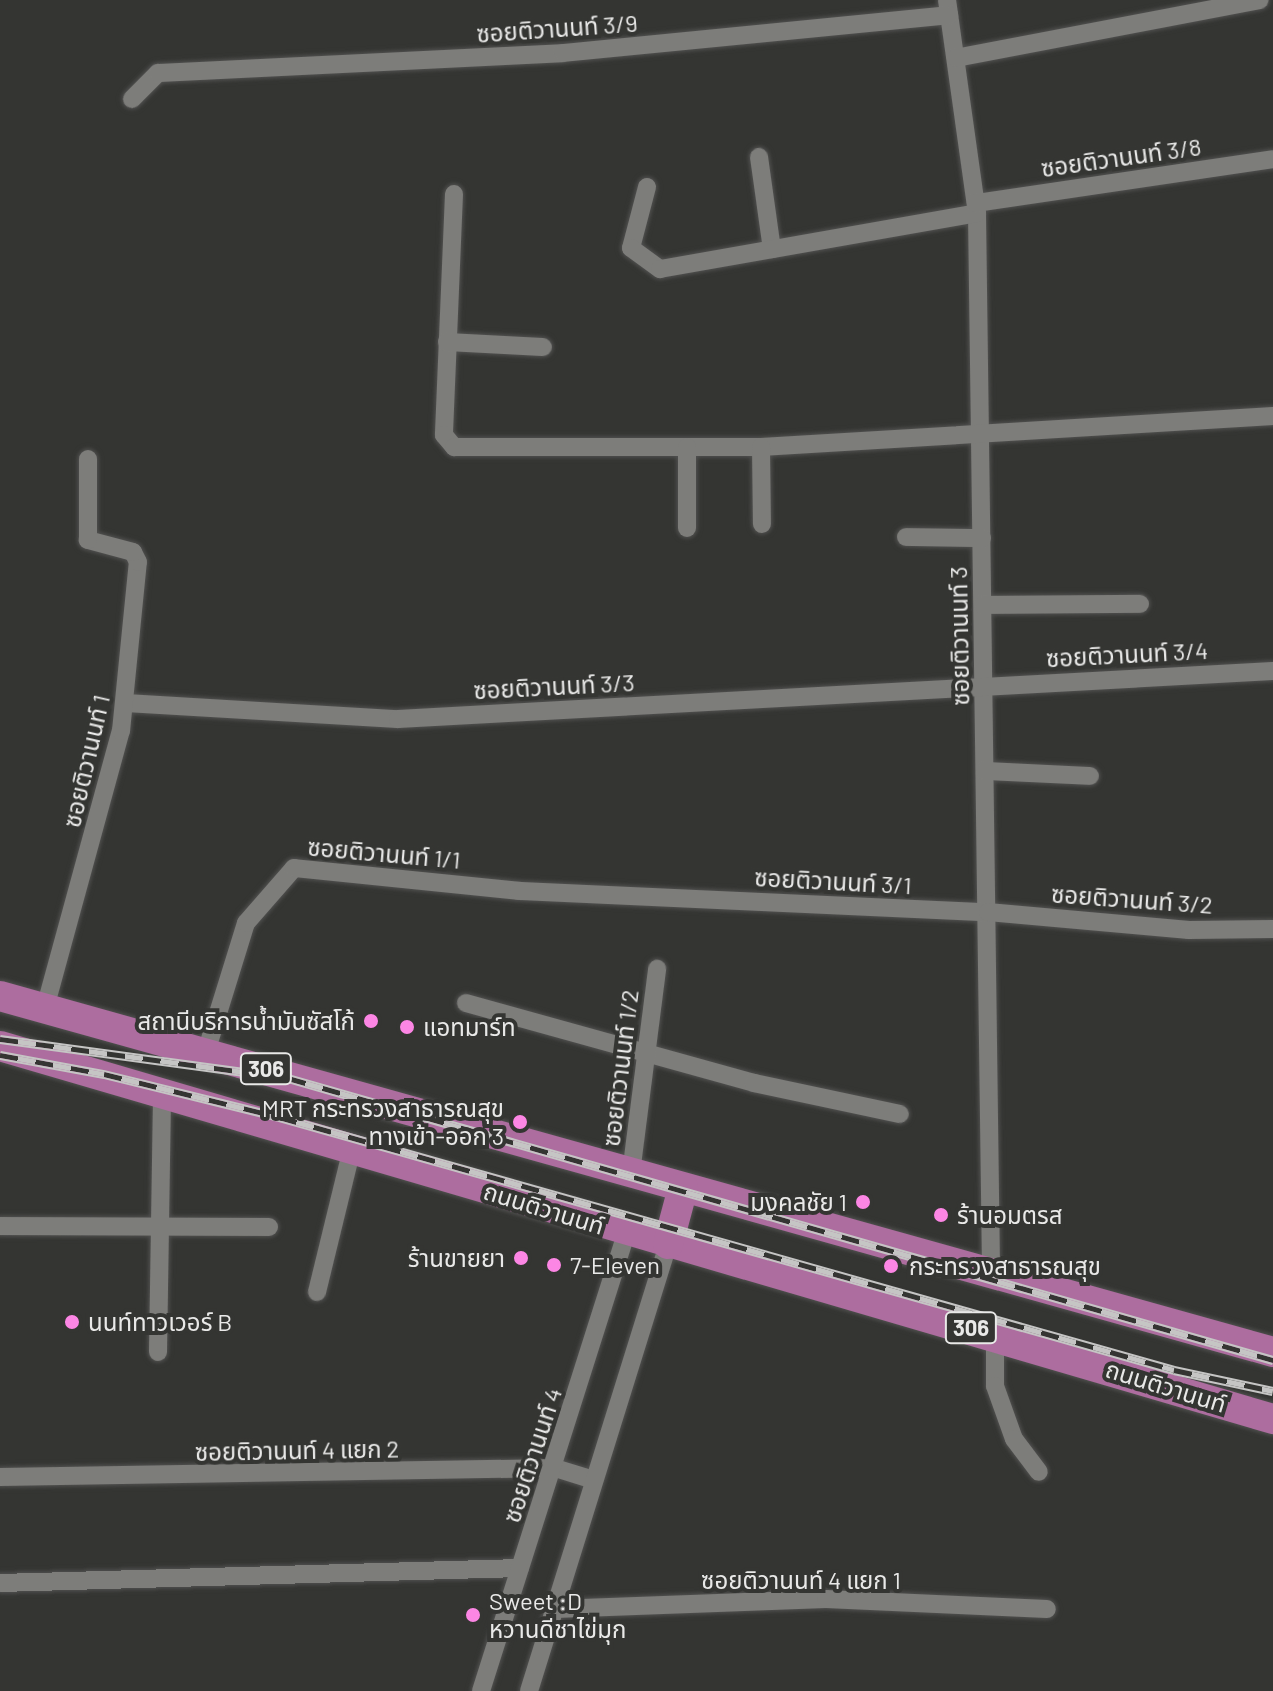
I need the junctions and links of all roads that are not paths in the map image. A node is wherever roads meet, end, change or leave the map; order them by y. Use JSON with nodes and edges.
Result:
{"nodes":[{"id":1,"x":1260,"y":0,"type":"edge"},
{"id":2,"x":948,"y":8,"type":"edge"},
{"id":3,"x":956,"y":58,"type":"junction"},
{"id":4,"x":132,"y":99,"type":"dead end"},
{"id":5,"x":759,"y":157,"type":"dead end"},
{"id":6,"x":1273,"y":159,"type":"edge"},
{"id":7,"x":647,"y":187,"type":"dead end"},
{"id":8,"x":454,"y":194,"type":"dead end"},
{"id":9,"x":976,"y":208,"type":"junction"},
{"id":10,"x":772,"y":249,"type":"junction"},
{"id":11,"x":447,"y":342,"type":"junction"},
{"id":12,"x":543,"y":347,"type":"dead end"},
{"id":13,"x":1273,"y":416,"type":"edge"},
{"id":14,"x":980,"y":432,"type":"junction"},
{"id":15,"x":687,"y":447,"type":"junction"},
{"id":16,"x":761,"y":447,"type":"junction"},
{"id":17,"x":88,"y":459,"type":"dead end"},
{"id":18,"x":762,"y":524,"type":"dead end"},
{"id":19,"x":687,"y":528,"type":"dead end"},
{"id":20,"x":906,"y":537,"type":"dead end"},
{"id":21,"x":982,"y":538,"type":"junction"},
{"id":22,"x":1140,"y":604,"type":"dead end"},
{"id":23,"x":983,"y":605,"type":"junction"},
{"id":24,"x":1273,"y":671,"type":"edge"},
{"id":25,"x":984,"y":686,"type":"junction"},
{"id":26,"x":126,"y":703,"type":"junction"},
{"id":27,"x":985,"y":771,"type":"junction"},
{"id":28,"x":1090,"y":776,"type":"dead end"},
{"id":29,"x":676,"y":896,"type":"joint"},
{"id":30,"x":988,"y":912,"type":"junction"},
{"id":31,"x":1273,"y":929,"type":"edge"},
{"id":32,"x":657,"y":969,"type":"dead end"},
{"id":33,"x":5,"y":998,"type":"edge"},
{"id":34,"x":466,"y":1003,"type":"dead end"},
{"id":35,"x":45,"y":1008,"type":"junction"},
{"id":36,"x":0,"y":1046,"type":"edge"},
{"id":37,"x":645,"y":1051,"type":"junction"},
{"id":38,"x":206,"y":1052,"type":"junction"},
{"id":39,"x":162,"y":1094,"type":"junction"},
{"id":40,"x":900,"y":1114,"type":"dead end"},
{"id":41,"x":351,"y":1152,"type":"junction"},
{"id":42,"x":631,"y":1173,"type":"junction"},
{"id":43,"x":683,"y":1188,"type":"junction"},
{"id":44,"x":0,"y":1226,"type":"edge"},
{"id":45,"x":158,"y":1227,"type":"junction"},
{"id":46,"x":269,"y":1227,"type":"dead end"},
{"id":47,"x":626,"y":1233,"type":"junction"},
{"id":48,"x":668,"y":1244,"type":"junction"},
{"id":49,"x":991,"y":1274,"type":"junction"},
{"id":50,"x":317,"y":1292,"type":"dead end"},
{"id":51,"x":995,"y":1335,"type":"junction"},
{"id":52,"x":158,"y":1352,"type":"dead end"},
{"id":53,"x":1273,"y":1352,"type":"edge"},
{"id":54,"x":1273,"y":1419,"type":"edge"},
{"id":55,"x":555,"y":1468,"type":"junction"},
{"id":56,"x":1039,"y":1472,"type":"dead end"},
{"id":57,"x":0,"y":1477,"type":"edge"},
{"id":58,"x":594,"y":1480,"type":"junction"},
{"id":59,"x":520,"y":1568,"type":"junction"},
{"id":60,"x":0,"y":1583,"type":"edge"},
{"id":61,"x":555,"y":1609,"type":"junction"},
{"id":62,"x":1047,"y":1609,"type":"dead end"},
{"id":63,"x":481,"y":1691,"type":"edge"},
{"id":64,"x":529,"y":1691,"type":"edge"}],
"edges":[{"from":1,"to":3,"type":"street"},
{"from":2,"to":3,"type":"street","name":"ซอยติวานนท์ 3"},
{"from":2,"to":4,"type":"street","name":"ซอยติวานนท์ 3/9"},
{"from":3,"to":9,"type":"street","name":"ซอยติวานนท์ 3"},
{"from":5,"to":10,"type":"street"},
{"from":6,"to":9,"type":"street","name":"ซอยติวานนท์ 3/8"},
{"from":7,"to":10,"type":"street","name":"ซอยติวานนท์ 3/8"},
{"from":8,"to":11,"type":"street"},
{"from":9,"to":10,"type":"street","name":"ซอยติวานนท์ 3/8"},
{"from":9,"to":14,"type":"street","name":"ซอยติวานนท์ 3"},
{"from":11,"to":12,"type":"street"},
{"from":11,"to":15,"type":"street"},
{"from":13,"to":14,"type":"street"},
{"from":14,"to":16,"type":"street"},
{"from":14,"to":21,"type":"street","name":"ซอยติวานนท์ 3"},
{"from":15,"to":16,"type":"street"},
{"from":15,"to":19,"type":"street"},
{"from":16,"to":18,"type":"street"},
{"from":17,"to":26,"type":"street","name":"ซอยติวานนท์ 1"},
{"from":20,"to":21,"type":"street"},
{"from":21,"to":23,"type":"street","name":"ซอยติวานนท์ 3"},
{"from":22,"to":23,"type":"street"},
{"from":23,"to":25,"type":"street","name":"ซอยติวานนท์ 3"},
{"from":24,"to":25,"type":"street","name":"ซอยติวานนท์ 3/4"},
{"from":25,"to":26,"type":"street","name":"ซอยติวานนท์ 3/3"},
{"from":25,"to":27,"type":"street","name":"ซอยติวานนท์ 3"},
{"from":26,"to":35,"type":"street","name":"ซอยติวานนท์ 1"},
{"from":27,"to":28,"type":"street"},
{"from":27,"to":30,"type":"street","name":"ซอยติวานนท์ 3"},
{"from":29,"to":30,"type":"street","name":"ซอยติวานนท์ 3/1"},
{"from":29,"to":38,"type":"street","name":"ซอยติวานนท์ 1/1"},
{"from":30,"to":31,"type":"street","name":"ซอยติวานนท์ 3/2"},
{"from":30,"to":49,"type":"street","name":"ซอยติวานนท์ 3"},
{"from":32,"to":37,"type":"street","name":"ซอยติวานนท์ 1/2"},
{"from":33,"to":35,"type":"main road","number":"306"},
{"from":34,"to":37,"type":"street"},
{"from":35,"to":38,"type":"main road","number":"306"},
{"from":36,"to":39,"type":"main road","name":"ถนนติวานนท์","number":"306"},
{"from":37,"to":40,"type":"street"},
{"from":37,"to":42,"type":"street","name":"ซอยติวานนท์ 1/2"},
{"from":38,"to":42,"type":"main road","number":"306"},
{"from":39,"to":41,"type":"main road","name":"ถนนติวานนท์","number":"306"},
{"from":39,"to":45,"type":"street"},
{"from":41,"to":47,"type":"main road","name":"ถนนติวานนท์","number":"306"},
{"from":41,"to":50,"type":"street"},
{"from":42,"to":43,"type":"main road","number":"306"},
{"from":43,"to":48,"type":"main road"},
{"from":43,"to":49,"type":"main road","number":"306"},
{"from":44,"to":45,"type":"street"},
{"from":45,"to":46,"type":"street"},
{"from":45,"to":52,"type":"street"},
{"from":47,"to":48,"type":"main road","name":"ถนนติวานนท์","number":"306"},
{"from":47,"to":55,"type":"street","name":"ซอยติวานนท์ 4"},
{"from":48,"to":51,"type":"main road","name":"ถนนติวานนท์","number":"306"},
{"from":48,"to":58,"type":"street"},
{"from":49,"to":53,"type":"main road","number":"306"},
{"from":51,"to":54,"type":"main road","name":"ถนนติวานนท์","number":"306"},
{"from":51,"to":56,"type":"street"},
{"from":55,"to":57,"type":"street","name":"ซอยติวานนท์ 4 แยก 2"},
{"from":55,"to":58,"type":"street","name":"ซอยติวานนท์ 4 แยก 2"},
{"from":55,"to":59,"type":"street","name":"ซอยติวานนท์ 4"},
{"from":58,"to":61,"type":"street"},
{"from":59,"to":60,"type":"street"},
{"from":59,"to":63,"type":"street","name":"ซอยติวานนท์ 4"},
{"from":61,"to":62,"type":"street","name":"ซอยติวานนท์ 4 แยก 1"},
{"from":61,"to":64,"type":"street"}]}
